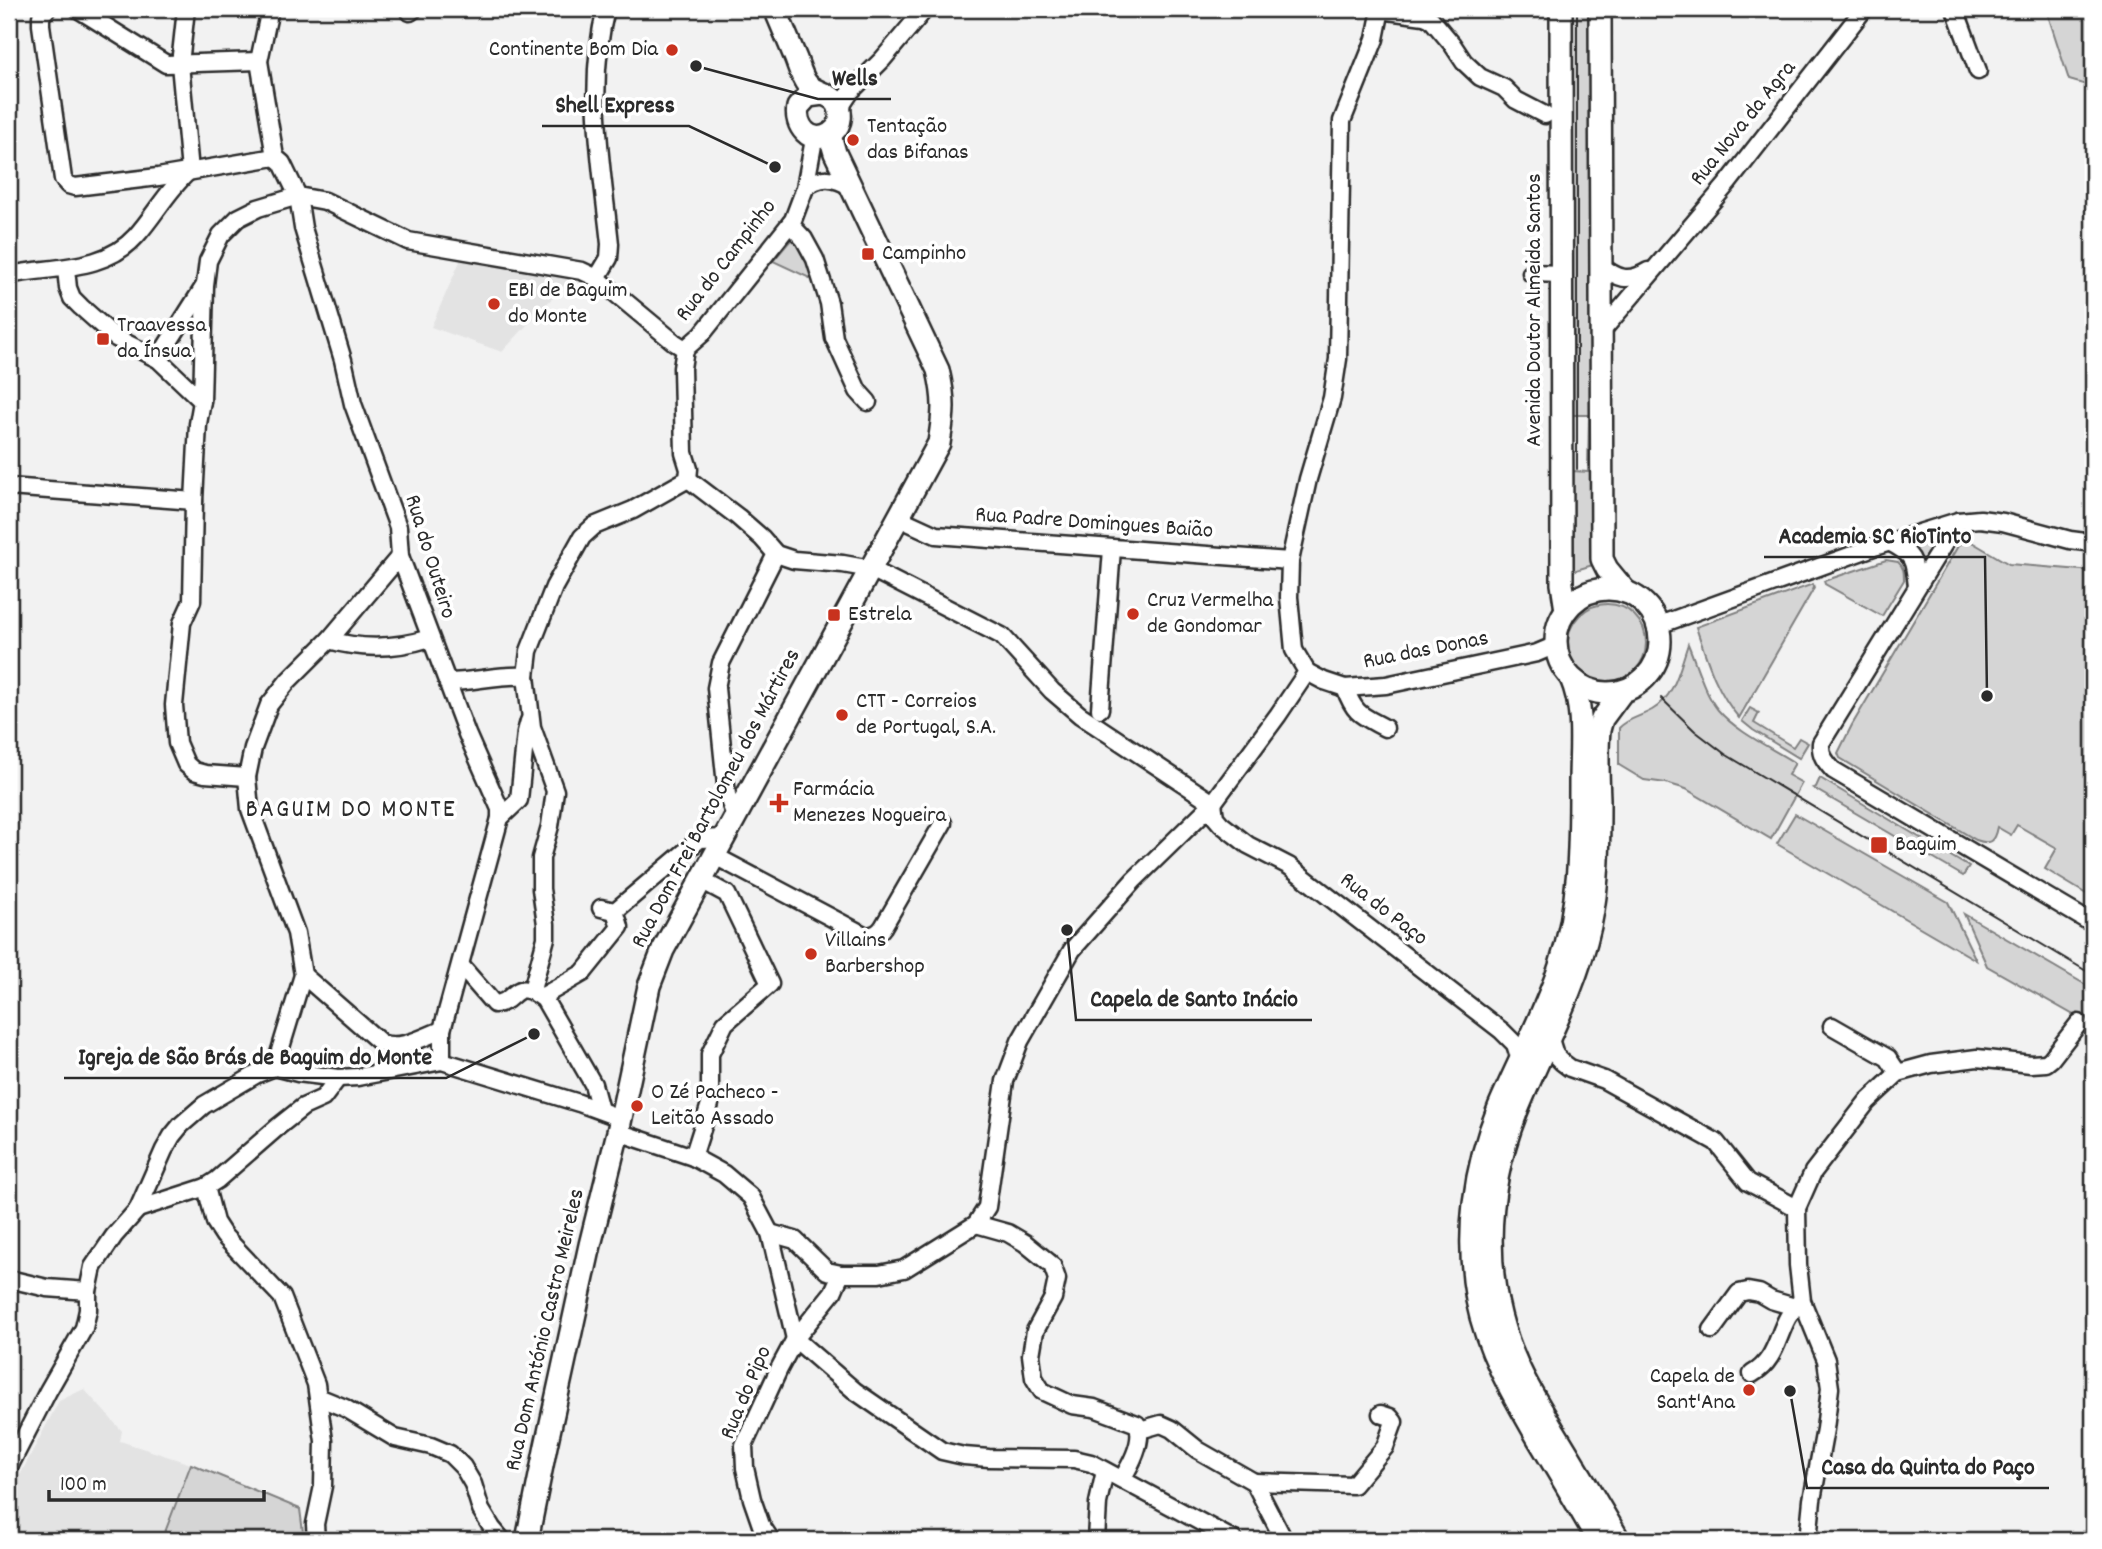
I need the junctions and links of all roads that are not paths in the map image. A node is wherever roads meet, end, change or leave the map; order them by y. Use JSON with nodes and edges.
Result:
{"nodes":[{"id":1,"x":47,"y":9,"type":"edge"},
{"id":2,"x":78,"y":9,"type":"edge"},
{"id":3,"x":186,"y":9,"type":"edge"},
{"id":4,"x":270,"y":9,"type":"edge"},
{"id":5,"x":606,"y":9,"type":"edge"},
{"id":6,"x":775,"y":9,"type":"edge"},
{"id":7,"x":925,"y":9,"type":"edge"},
{"id":8,"x":1381,"y":9,"type":"edge"},
{"id":9,"x":1561,"y":9,"type":"edge"},
{"id":10,"x":1600,"y":9,"type":"edge"},
{"id":11,"x":1864,"y":9,"type":"edge"},
{"id":12,"x":1955,"y":9,"type":"edge"},
{"id":13,"x":259,"y":61,"type":"junction"},
{"id":14,"x":180,"y":64,"type":"junction"},
{"id":15,"x":1978,"y":71,"type":"dead end"},
{"id":16,"x":804,"y":78,"type":"junction"},
{"id":17,"x":802,"y":101,"type":"junction"},
{"id":18,"x":1545,"y":115,"type":"dead end"},
{"id":19,"x":827,"y":123,"type":"junction"},
{"id":20,"x":275,"y":157,"type":"junction"},
{"id":21,"x":190,"y":171,"type":"junction"},
{"id":22,"x":851,"y":187,"type":"junction"},
{"id":23,"x":805,"y":188,"type":"junction"},
{"id":24,"x":298,"y":196,"type":"junction"},
{"id":25,"x":790,"y":224,"type":"junction"},
{"id":26,"x":1600,"y":265,"type":"junction"},
{"id":27,"x":1656,"y":266,"type":"junction"},
{"id":28,"x":66,"y":268,"type":"junction"},
{"id":29,"x":1531,"y":273,"type":"dead end"},
{"id":30,"x":1562,"y":274,"type":"junction"},
{"id":31,"x":9,"y":275,"type":"edge"},
{"id":32,"x":597,"y":278,"type":"junction"},
{"id":33,"x":205,"y":285,"type":"junction"},
{"id":34,"x":1602,"y":331,"type":"junction"},
{"id":35,"x":685,"y":349,"type":"junction"},
{"id":36,"x":158,"y":359,"type":"junction"},
{"id":37,"x":202,"y":401,"type":"junction"},
{"id":38,"x":868,"y":402,"type":"dead end"},
{"id":39,"x":688,"y":479,"type":"junction"},
{"id":40,"x":9,"y":487,"type":"edge"},
{"id":41,"x":194,"y":501,"type":"junction"},
{"id":42,"x":899,"y":518,"type":"junction"},
{"id":43,"x":1958,"y":521,"type":"junction"},
{"id":44,"x":1889,"y":542,"type":"junction"},
{"id":45,"x":2093,"y":543,"type":"edge"},
{"id":46,"x":1112,"y":549,"type":"junction"},
{"id":47,"x":776,"y":554,"type":"junction"},
{"id":48,"x":400,"y":556,"type":"junction"},
{"id":49,"x":1290,"y":561,"type":"junction"},
{"id":50,"x":871,"y":569,"type":"junction"},
{"id":51,"x":1917,"y":586,"type":"junction"},
{"id":52,"x":1626,"y":592,"type":"junction"},
{"id":53,"x":1566,"y":610,"type":"junction"},
{"id":54,"x":1658,"y":625,"type":"junction"},
{"id":55,"x":430,"y":638,"type":"junction"},
{"id":56,"x":328,"y":640,"type":"junction"},
{"id":57,"x":1556,"y":645,"type":"junction"},
{"id":58,"x":1307,"y":671,"type":"junction"},
{"id":59,"x":526,"y":676,"type":"junction"},
{"id":60,"x":1571,"y":678,"type":"junction"},
{"id":61,"x":448,"y":682,"type":"junction"},
{"id":62,"x":1345,"y":688,"type":"junction"},
{"id":63,"x":1622,"y":692,"type":"junction"},
{"id":64,"x":1100,"y":709,"type":"dead end"},
{"id":65,"x":530,"y":716,"type":"junction"},
{"id":66,"x":1385,"y":729,"type":"dead end"},
{"id":67,"x":247,"y":776,"type":"junction"},
{"id":68,"x":1213,"y":803,"type":"junction"},
{"id":69,"x":500,"y":818,"type":"junction"},
{"id":70,"x":736,"y":818,"type":"junction"},
{"id":71,"x":943,"y":823,"type":"dead end"},
{"id":72,"x":720,"y":847,"type":"junction"},
{"id":73,"x":701,"y":880,"type":"junction"},
{"id":74,"x":2093,"y":924,"type":"edge"},
{"id":75,"x":461,"y":966,"type":"junction"},
{"id":76,"x":303,"y":975,"type":"junction"},
{"id":77,"x":538,"y":994,"type":"junction"},
{"id":78,"x":2079,"y":1023,"type":"dead end"},
{"id":79,"x":1832,"y":1026,"type":"dead end"},
{"id":80,"x":442,"y":1030,"type":"junction"},
{"id":81,"x":1550,"y":1039,"type":"junction"},
{"id":82,"x":1520,"y":1060,"type":"junction"},
{"id":83,"x":442,"y":1061,"type":"junction"},
{"id":84,"x":275,"y":1068,"type":"junction"},
{"id":85,"x":1898,"y":1073,"type":"junction"},
{"id":86,"x":338,"y":1078,"type":"junction"},
{"id":87,"x":600,"y":1110,"type":"junction"},
{"id":88,"x":619,"y":1125,"type":"junction"},
{"id":89,"x":693,"y":1157,"type":"junction"},
{"id":90,"x":206,"y":1187,"type":"junction"},
{"id":91,"x":1797,"y":1208,"type":"junction"},
{"id":92,"x":138,"y":1209,"type":"junction"},
{"id":93,"x":976,"y":1224,"type":"junction"},
{"id":94,"x":770,"y":1233,"type":"junction"},
{"id":95,"x":841,"y":1274,"type":"junction"},
{"id":96,"x":9,"y":1279,"type":"edge"},
{"id":97,"x":88,"y":1291,"type":"junction"},
{"id":98,"x":1798,"y":1304,"type":"junction"},
{"id":99,"x":1712,"y":1330,"type":"dead end"},
{"id":100,"x":795,"y":1339,"type":"junction"},
{"id":101,"x":1752,"y":1374,"type":"dead end"},
{"id":102,"x":318,"y":1397,"type":"junction"},
{"id":103,"x":1381,"y":1414,"type":"dead end"},
{"id":104,"x":1140,"y":1430,"type":"junction"},
{"id":105,"x":9,"y":1467,"type":"edge"},
{"id":106,"x":1105,"y":1471,"type":"junction"},
{"id":107,"x":1122,"y":1479,"type":"junction"},
{"id":108,"x":1254,"y":1482,"type":"junction"},
{"id":109,"x":316,"y":1540,"type":"edge"},
{"id":110,"x":502,"y":1540,"type":"edge"},
{"id":111,"x":527,"y":1540,"type":"edge"},
{"id":112,"x":771,"y":1540,"type":"edge"},
{"id":113,"x":1096,"y":1540,"type":"edge"},
{"id":114,"x":1234,"y":1540,"type":"edge"},
{"id":115,"x":1284,"y":1540,"type":"edge"},
{"id":116,"x":1598,"y":1540,"type":"edge"},
{"id":117,"x":1619,"y":1540,"type":"edge"},
{"id":118,"x":1808,"y":1540,"type":"edge"}],
"edges":[{"from":1,"to":21,"type":"street"},
{"from":2,"to":14,"type":"street"},
{"from":3,"to":14,"type":"street"},
{"from":4,"to":13,"type":"street"},
{"from":5,"to":32,"type":"street"},
{"from":6,"to":16,"type":"main road"},
{"from":7,"to":19,"type":"street","name":"Rua do Campinho"},
{"from":8,"to":18,"type":"street"},
{"from":8,"to":49,"type":"street"},
{"from":9,"to":30,"type":"main road","name":"Avenida Doutor Almeida Santos"},
{"from":10,"to":26,"type":"main road"},
{"from":11,"to":27,"type":"street","name":"Rua Nova da Agra"},
{"from":12,"to":15,"type":"street"},
{"from":13,"to":14,"type":"street"},
{"from":13,"to":20,"type":"street"},
{"from":14,"to":21,"type":"street"},
{"from":16,"to":17,"type":"main road"},
{"from":16,"to":19,"type":"main road"},
{"from":17,"to":19,"type":"main road"},
{"from":17,"to":19,"type":"main road"},
{"from":19,"to":22,"type":"main road"},
{"from":19,"to":23,"type":"street","name":"Rua do Campinho"},
{"from":20,"to":21,"type":"street"},
{"from":20,"to":24,"type":"street","name":"Rua do Outeiro"},
{"from":21,"to":28,"type":"street"},
{"from":22,"to":23,"type":"street","name":"Rua do Campinho"},
{"from":22,"to":42,"type":"main road"},
{"from":23,"to":25,"type":"street","name":"Rua do Campinho"},
{"from":24,"to":32,"type":"street"},
{"from":24,"to":33,"type":"street"},
{"from":24,"to":48,"type":"street","name":"Rua do Outeiro"},
{"from":25,"to":35,"type":"street","name":"Rua do Campinho"},
{"from":25,"to":38,"type":"street"},
{"from":26,"to":27,"type":"street","name":"Rua Nova da Agra"},
{"from":26,"to":34,"type":"main road"},
{"from":27,"to":34,"type":"street","name":"Rua Nova da Agra"},
{"from":28,"to":31,"type":"street"},
{"from":28,"to":36,"type":"street"},
{"from":29,"to":30,"type":"street"},
{"from":30,"to":53,"type":"main road","name":"Avenida Doutor Almeida Santos"},
{"from":32,"to":35,"type":"street"},
{"from":33,"to":36,"type":"street"},
{"from":33,"to":37,"type":"street"},
{"from":34,"to":52,"type":"main road"},
{"from":35,"to":39,"type":"street","name":"Rua do Campinho"},
{"from":36,"to":37,"type":"street"},
{"from":37,"to":41,"type":"street"},
{"from":39,"to":47,"type":"street"},
{"from":39,"to":59,"type":"street"},
{"from":40,"to":41,"type":"street"},
{"from":41,"to":67,"type":"street"},
{"from":42,"to":46,"type":"street","name":"Rua Padre Domingues Baião"},
{"from":42,"to":50,"type":"main road","name":"Rua Dom Frei Bartolomeu dos Mártires"},
{"from":43,"to":44,"type":"street"},
{"from":43,"to":45,"type":"street"},
{"from":43,"to":51,"type":"street"},
{"from":44,"to":51,"type":"street"},
{"from":44,"to":54,"type":"street"},
{"from":46,"to":49,"type":"street","name":"Rua Padre Domingues Baião"},
{"from":46,"to":64,"type":"street"},
{"from":47,"to":50,"type":"street"},
{"from":47,"to":70,"type":"street"},
{"from":48,"to":55,"type":"street","name":"Rua do Outeiro"},
{"from":48,"to":56,"type":"street"},
{"from":49,"to":58,"type":"street"},
{"from":50,"to":68,"type":"street"},
{"from":50,"to":70,"type":"main road","name":"Rua Dom Frei Bartolomeu dos Mártires"},
{"from":51,"to":74,"type":"street"},
{"from":52,"to":53,"type":"main road"},
{"from":52,"to":54,"type":"main road"},
{"from":53,"to":57,"type":"main road"},
{"from":54,"to":63,"type":"main road"},
{"from":55,"to":56,"type":"street"},
{"from":55,"to":61,"type":"street","name":"Rua do Outeiro"},
{"from":56,"to":67,"type":"street"},
{"from":57,"to":60,"type":"main road"},
{"from":57,"to":62,"type":"street","name":"Rua das Donas"},
{"from":58,"to":62,"type":"street","name":"Rua das Donas"},
{"from":58,"to":68,"type":"street"},
{"from":59,"to":61,"type":"street"},
{"from":59,"to":65,"type":"street"},
{"from":60,"to":63,"type":"main road"},
{"from":60,"to":82,"type":"main road"},
{"from":61,"to":69,"type":"street","name":"Rua do Outeiro"},
{"from":62,"to":66,"type":"street"},
{"from":63,"to":81,"type":"main road"},
{"from":65,"to":69,"type":"street"},
{"from":65,"to":77,"type":"street"},
{"from":67,"to":76,"type":"street"},
{"from":68,"to":82,"type":"street","name":"Rua do Paço"},
{"from":68,"to":93,"type":"street"},
{"from":69,"to":75,"type":"street"},
{"from":70,"to":72,"type":"main road","name":"Rua Dom Frei Bartolomeu dos Mártires"},
{"from":71,"to":72,"type":"street"},
{"from":72,"to":73,"type":"main road","name":"Rua Dom Frei Bartolomeu dos Mártires"},
{"from":72,"to":77,"type":"street"},
{"from":73,"to":88,"type":"main road","name":"Rua Dom Frei Bartolomeu dos Mártires"},
{"from":73,"to":89,"type":"street"},
{"from":75,"to":77,"type":"street"},
{"from":75,"to":80,"type":"street"},
{"from":76,"to":80,"type":"street"},
{"from":76,"to":84,"type":"street"},
{"from":77,"to":87,"type":"street"},
{"from":78,"to":85,"type":"street"},
{"from":79,"to":85,"type":"street"},
{"from":80,"to":83,"type":"street"},
{"from":81,"to":91,"type":"street"},
{"from":81,"to":117,"type":"main road"},
{"from":82,"to":116,"type":"main road"},
{"from":83,"to":86,"type":"street"},
{"from":83,"to":87,"type":"street"},
{"from":84,"to":86,"type":"street"},
{"from":84,"to":92,"type":"street"},
{"from":85,"to":91,"type":"street"},
{"from":86,"to":90,"type":"street"},
{"from":87,"to":88,"type":"street"},
{"from":88,"to":89,"type":"street"},
{"from":88,"to":111,"type":"main road","name":"Rua Dom António Castro Meireles"},
{"from":89,"to":94,"type":"street"},
{"from":90,"to":92,"type":"street"},
{"from":90,"to":102,"type":"street"},
{"from":91,"to":98,"type":"street"},
{"from":92,"to":97,"type":"street"},
{"from":93,"to":95,"type":"street"},
{"from":93,"to":104,"type":"street"},
{"from":94,"to":95,"type":"street"},
{"from":94,"to":100,"type":"street"},
{"from":95,"to":100,"type":"street","name":"Rua do Pipo"},
{"from":96,"to":97,"type":"street"},
{"from":97,"to":105,"type":"street"},
{"from":98,"to":99,"type":"street"},
{"from":98,"to":101,"type":"street"},
{"from":98,"to":118,"type":"street"},
{"from":100,"to":106,"type":"street"},
{"from":100,"to":112,"type":"street","name":"Rua do Pipo"},
{"from":102,"to":109,"type":"street"},
{"from":102,"to":110,"type":"street"},
{"from":103,"to":108,"type":"street"},
{"from":104,"to":107,"type":"street"},
{"from":104,"to":108,"type":"street"},
{"from":106,"to":107,"type":"street"},
{"from":106,"to":113,"type":"street"},
{"from":107,"to":114,"type":"street"},
{"from":108,"to":115,"type":"street"}]}
